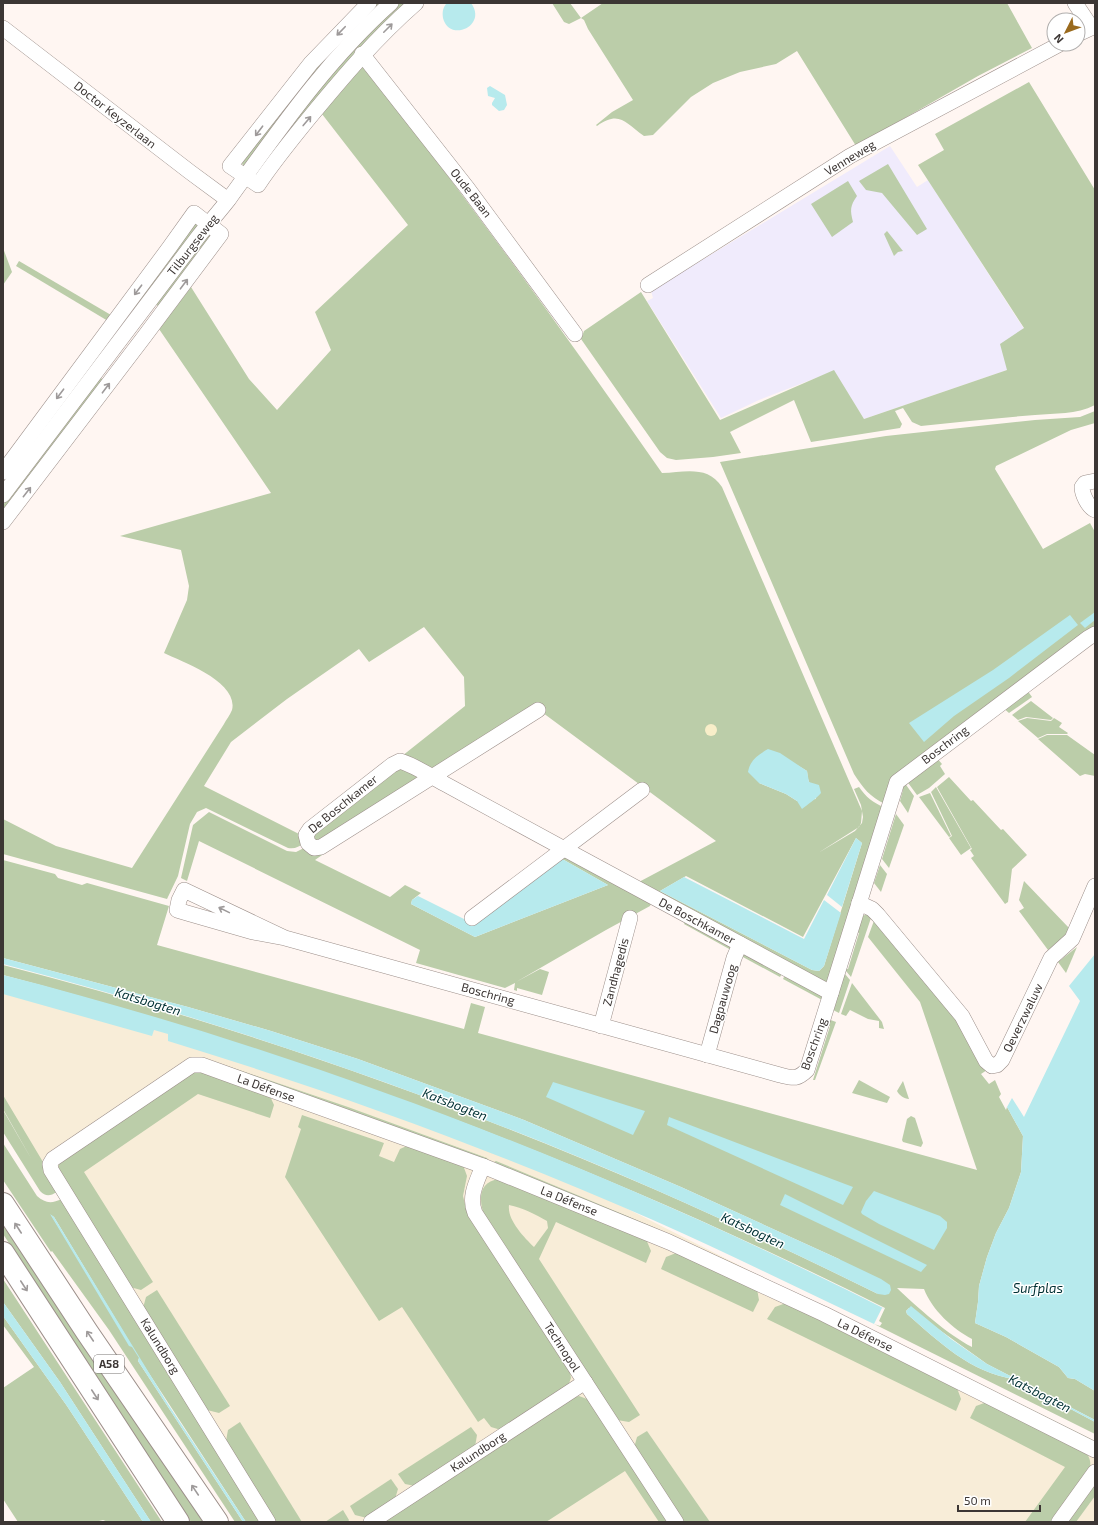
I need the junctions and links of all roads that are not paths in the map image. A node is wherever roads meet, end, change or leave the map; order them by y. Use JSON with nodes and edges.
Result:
{"nodes":[{"id":1,"x":369,"y":3,"type":"edge"},
{"id":2,"x":391,"y":3,"type":"edge"},
{"id":3,"x":416,"y":3,"type":"edge"},
{"id":4,"x":1075,"y":3,"type":"edge"},
{"id":5,"x":3,"y":28,"type":"edge"},
{"id":6,"x":1088,"y":29,"type":"edge"},
{"id":7,"x":1046,"y":51,"type":"edge"},
{"id":8,"x":362,"y":54,"type":"junction"},
{"id":9,"x":244,"y":176,"type":"junction"},
{"id":10,"x":228,"y":200,"type":"junction"},
{"id":11,"x":208,"y":224,"type":"junction"},
{"id":12,"x":648,"y":285,"type":"dead end"},
{"id":13,"x":575,"y":334,"type":"dead end"},
{"id":14,"x":3,"y":472,"type":"edge"},
{"id":15,"x":1095,"y":481,"type":"edge"},
{"id":16,"x":3,"y":495,"type":"edge"},
{"id":17,"x":1095,"y":510,"type":"edge"},
{"id":18,"x":3,"y":522,"type":"edge"},
{"id":19,"x":1095,"y":634,"type":"edge"},
{"id":20,"x":538,"y":710,"type":"dead end"},
{"id":21,"x":432,"y":777,"type":"junction"},
{"id":22,"x":642,"y":790,"type":"dead end"},
{"id":23,"x":564,"y":848,"type":"junction"},
{"id":24,"x":1095,"y":886,"type":"edge"},
{"id":25,"x":859,"y":903,"type":"junction"},
{"id":26,"x":472,"y":918,"type":"dead end"},
{"id":27,"x":630,"y":918,"type":"dead end"},
{"id":28,"x":285,"y":938,"type":"junction"},
{"id":29,"x":740,"y":944,"type":"junction"},
{"id":30,"x":831,"y":993,"type":"junction"},
{"id":31,"x":601,"y":1026,"type":"junction"},
{"id":32,"x":707,"y":1055,"type":"junction"},
{"id":33,"x":483,"y":1166,"type":"junction"},
{"id":34,"x":51,"y":1170,"type":"joint"},
{"id":35,"x":3,"y":1204,"type":"edge"},
{"id":36,"x":3,"y":1253,"type":"edge"},
{"id":37,"x":585,"y":1382,"type":"junction"},
{"id":38,"x":1095,"y":1450,"type":"edge"},
{"id":39,"x":1095,"y":1472,"type":"edge"},
{"id":40,"x":178,"y":1522,"type":"edge"},
{"id":41,"x":217,"y":1522,"type":"edge"},
{"id":42,"x":268,"y":1522,"type":"edge"},
{"id":43,"x":371,"y":1522,"type":"edge"},
{"id":44,"x":676,"y":1522,"type":"edge"},
{"id":45,"x":1060,"y":1522,"type":"edge"}],
"edges":[{"from":1,"to":9,"type":"street","one_way":true},
{"from":2,"to":9,"type":"street","name":"Tilburgseweg"},
{"from":8,"to":3,"type":"street","one_way":true},
{"from":4,"to":6,"type":"street"},
{"from":5,"to":10,"type":"street","name":"Doctor Keyzerlaan"},
{"from":7,"to":12,"type":"street","name":"Venneweg"},
{"from":9,"to":8,"type":"street","one_way":true},
{"from":8,"to":13,"type":"street","name":"Oude Baan"},
{"from":9,"to":10,"type":"street","name":"Tilburgseweg"},
{"from":10,"to":11,"type":"street","name":"Tilburgseweg"},
{"from":11,"to":14,"type":"street","name":"Tilburgseweg","one_way":true},
{"from":11,"to":16,"type":"street","name":"Tilburgseweg"},
{"from":18,"to":11,"type":"street","name":"Tilburgseweg","one_way":true},
{"from":15,"to":17,"type":"street"},
{"from":19,"to":25,"type":"street","name":"Boschring"},
{"from":20,"to":21,"type":"street","name":"De Boschkamer"},
{"from":21,"to":21,"type":"street","name":"De Boschkamer"},
{"from":21,"to":23,"type":"street","name":"De Boschkamer"},
{"from":22,"to":23,"type":"street"},
{"from":23,"to":26,"type":"street"},
{"from":23,"to":29,"type":"street","name":"De Boschkamer"},
{"from":24,"to":25,"type":"street","name":"Oeverzwaluw"},
{"from":25,"to":30,"type":"street","name":"Boschring"},
{"from":27,"to":31,"type":"street","name":"Zandhagedis"},
{"from":28,"to":28,"type":"street","name":"Boschring","one_way":true},
{"from":28,"to":31,"type":"street","name":"Boschring"},
{"from":29,"to":30,"type":"street","name":"De Boschkamer"},
{"from":29,"to":32,"type":"street","name":"Dagpauwoog"},
{"from":30,"to":32,"type":"street","name":"Boschring"},
{"from":31,"to":32,"type":"street","name":"Boschring"},
{"from":33,"to":34,"type":"street","name":"La Défense"},
{"from":33,"to":37,"type":"street","name":"Technopol"},
{"from":33,"to":38,"type":"street","name":"La Défense"},
{"from":34,"to":42,"type":"street","name":"Kalundborg"},
{"from":41,"to":35,"type":"highway","number":"A58","one_way":true},
{"from":36,"to":40,"type":"highway","number":"A58","one_way":true},
{"from":37,"to":43,"type":"street","name":"Kalundborg"},
{"from":37,"to":44,"type":"street","name":"Technopol"},
{"from":39,"to":45,"type":"street"}]}
